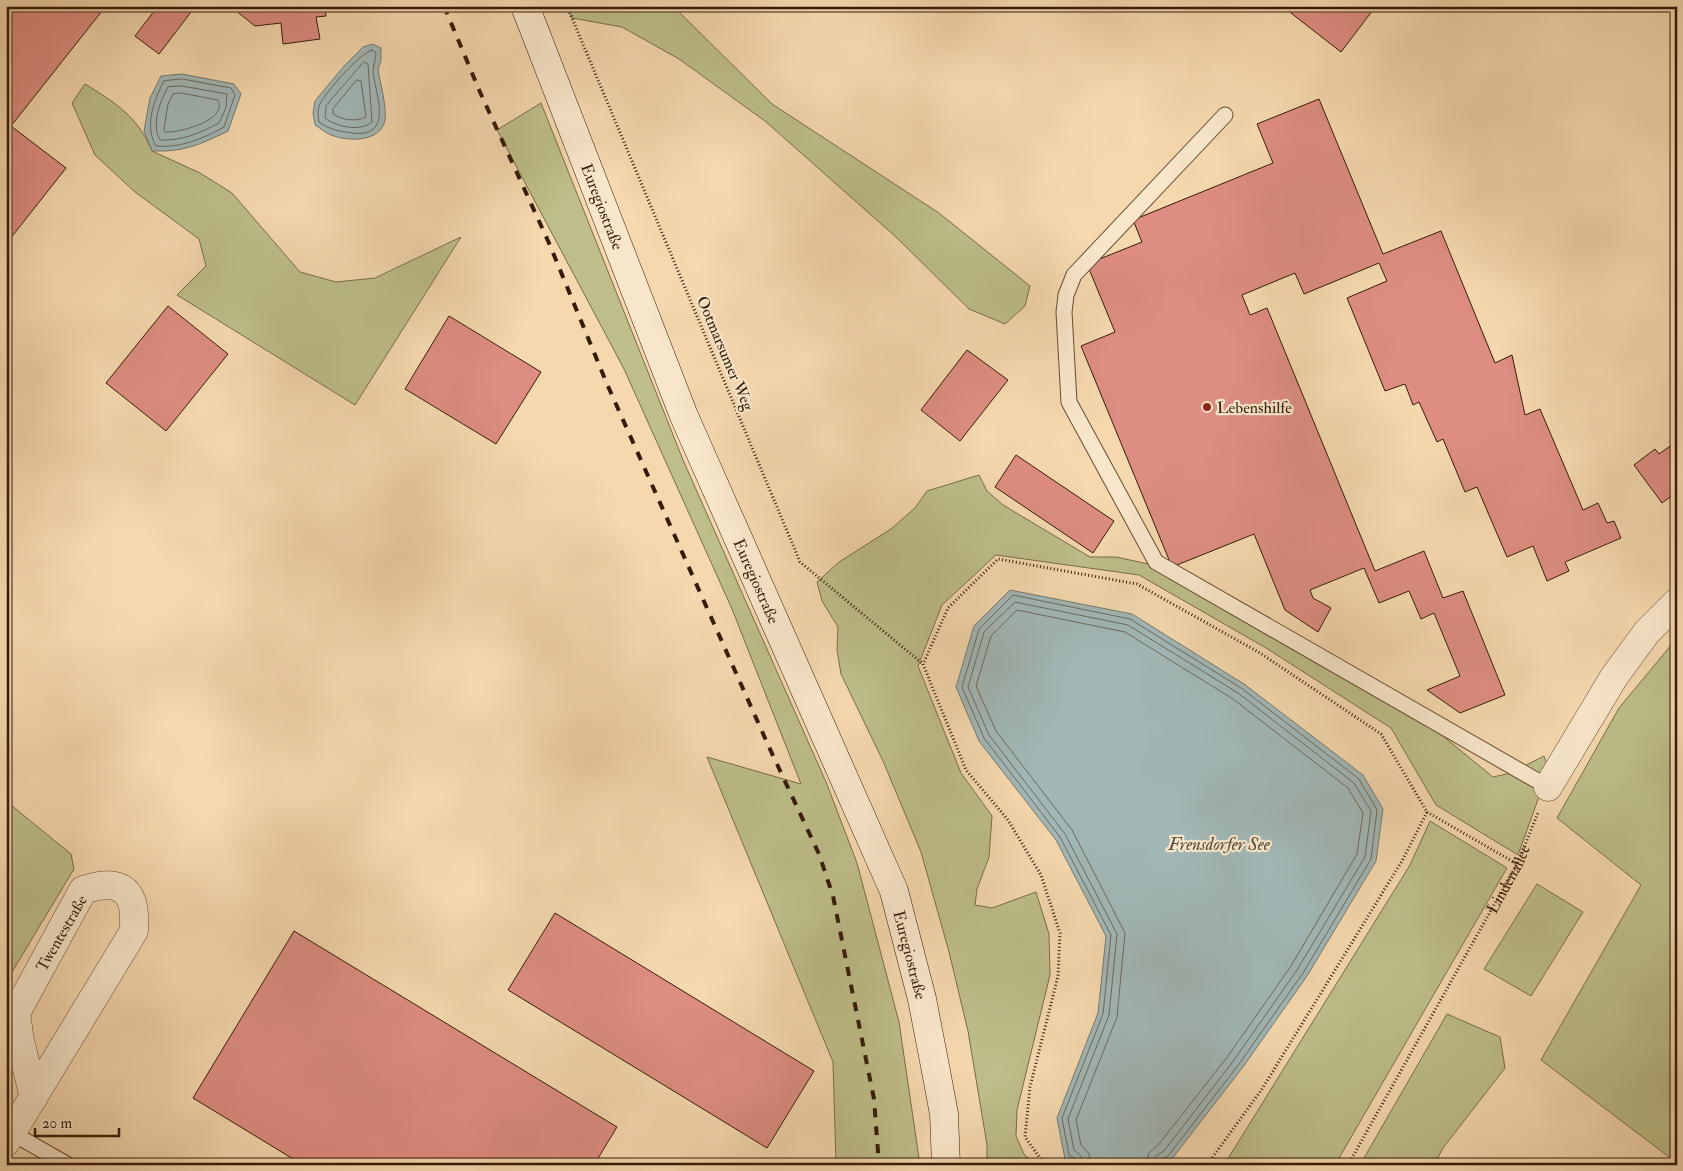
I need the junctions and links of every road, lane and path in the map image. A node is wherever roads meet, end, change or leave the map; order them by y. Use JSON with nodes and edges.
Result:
{"nodes":[{"id":1,"x":525,"y":6,"type":"edge"},
{"id":2,"x":567,"y":6,"type":"edge"},
{"id":3,"x":1225,"y":115,"type":"dead end"},
{"id":4,"x":1677,"y":602,"type":"edge"},
{"id":5,"x":923,"y":664,"type":"junction"},
{"id":6,"x":1548,"y":787,"type":"junction"},
{"id":7,"x":1427,"y":812,"type":"junction"},
{"id":8,"x":1517,"y":864,"type":"junction"},
{"id":9,"x":34,"y":1096,"type":"junction"},
{"id":10,"x":9,"y":1138,"type":"edge"},
{"id":11,"x":68,"y":1165,"type":"edge"},
{"id":12,"x":946,"y":1165,"type":"edge"},
{"id":13,"x":1045,"y":1165,"type":"edge"},
{"id":14,"x":1207,"y":1165,"type":"edge"},
{"id":15,"x":1348,"y":1165,"type":"edge"}],
"edges":[{"from":1,"to":12,"type":"main road","name":"Euregiostraße"},
{"from":2,"to":5,"type":"path","name":"Ootmarsumer Weg"},
{"from":3,"to":6,"type":"lane"},
{"from":4,"to":6,"type":"main road"},
{"from":5,"to":7,"type":"path"},
{"from":5,"to":13,"type":"path"},
{"from":6,"to":8,"type":"path","name":"Lindenallee"},
{"from":7,"to":8,"type":"path"},
{"from":7,"to":14,"type":"path"},
{"from":8,"to":15,"type":"path","name":"Lindenallee"},
{"from":9,"to":9,"type":"main road","name":"Twentestraße"},
{"from":9,"to":10,"type":"main road","name":"Twentestraße"},
{"from":10,"to":11,"type":"lane"}]}
